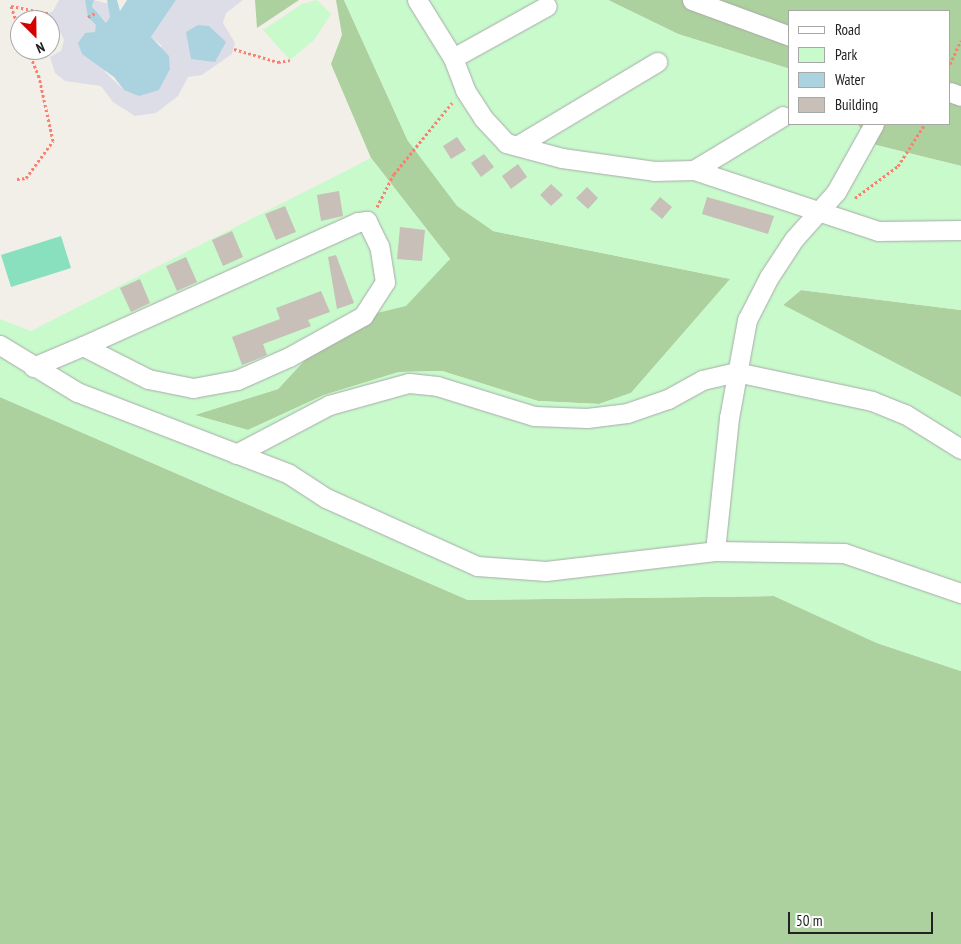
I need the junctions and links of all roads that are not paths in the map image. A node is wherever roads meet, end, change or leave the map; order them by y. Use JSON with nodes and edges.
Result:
{"nodes":[{"id":1,"x":417,"y":0,"type":"edge"},
{"id":2,"x":692,"y":0,"type":"edge"},
{"id":3,"x":548,"y":6,"type":"dead end"},
{"id":4,"x":788,"y":35,"type":"edge"},
{"id":5,"x":453,"y":58,"type":"junction"},
{"id":6,"x":657,"y":62,"type":"dead end"},
{"id":7,"x":783,"y":116,"type":"dead end"},
{"id":8,"x":873,"y":125,"type":"edge"},
{"id":9,"x":520,"y":144,"type":"junction"},
{"id":10,"x":694,"y":170,"type":"junction"},
{"id":11,"x":817,"y":212,"type":"junction"},
{"id":12,"x":961,"y":230,"type":"edge"},
{"id":13,"x":0,"y":345,"type":"edge"},
{"id":14,"x":83,"y":346,"type":"junction"},
{"id":15,"x":32,"y":367,"type":"junction"},
{"id":16,"x":736,"y":372,"type":"junction"},
{"id":17,"x":961,"y":449,"type":"edge"},
{"id":18,"x":236,"y":454,"type":"junction"},
{"id":19,"x":715,"y":551,"type":"junction"},
{"id":20,"x":961,"y":593,"type":"edge"}],
"edges":[{"from":1,"to":5,"type":"street"},
{"from":2,"to":4,"type":"street"},
{"from":3,"to":5,"type":"street"},
{"from":5,"to":9,"type":"street"},
{"from":6,"to":9,"type":"street"},
{"from":7,"to":10,"type":"street"},
{"from":8,"to":11,"type":"street"},
{"from":9,"to":10,"type":"street"},
{"from":10,"to":11,"type":"street"},
{"from":11,"to":12,"type":"street"},
{"from":11,"to":16,"type":"street"},
{"from":13,"to":15,"type":"street"},
{"from":14,"to":14,"type":"street"},
{"from":14,"to":15,"type":"street"},
{"from":15,"to":18,"type":"street"},
{"from":16,"to":17,"type":"street"},
{"from":16,"to":18,"type":"street"},
{"from":16,"to":19,"type":"street"},
{"from":18,"to":19,"type":"street"},
{"from":19,"to":20,"type":"street"}]}
